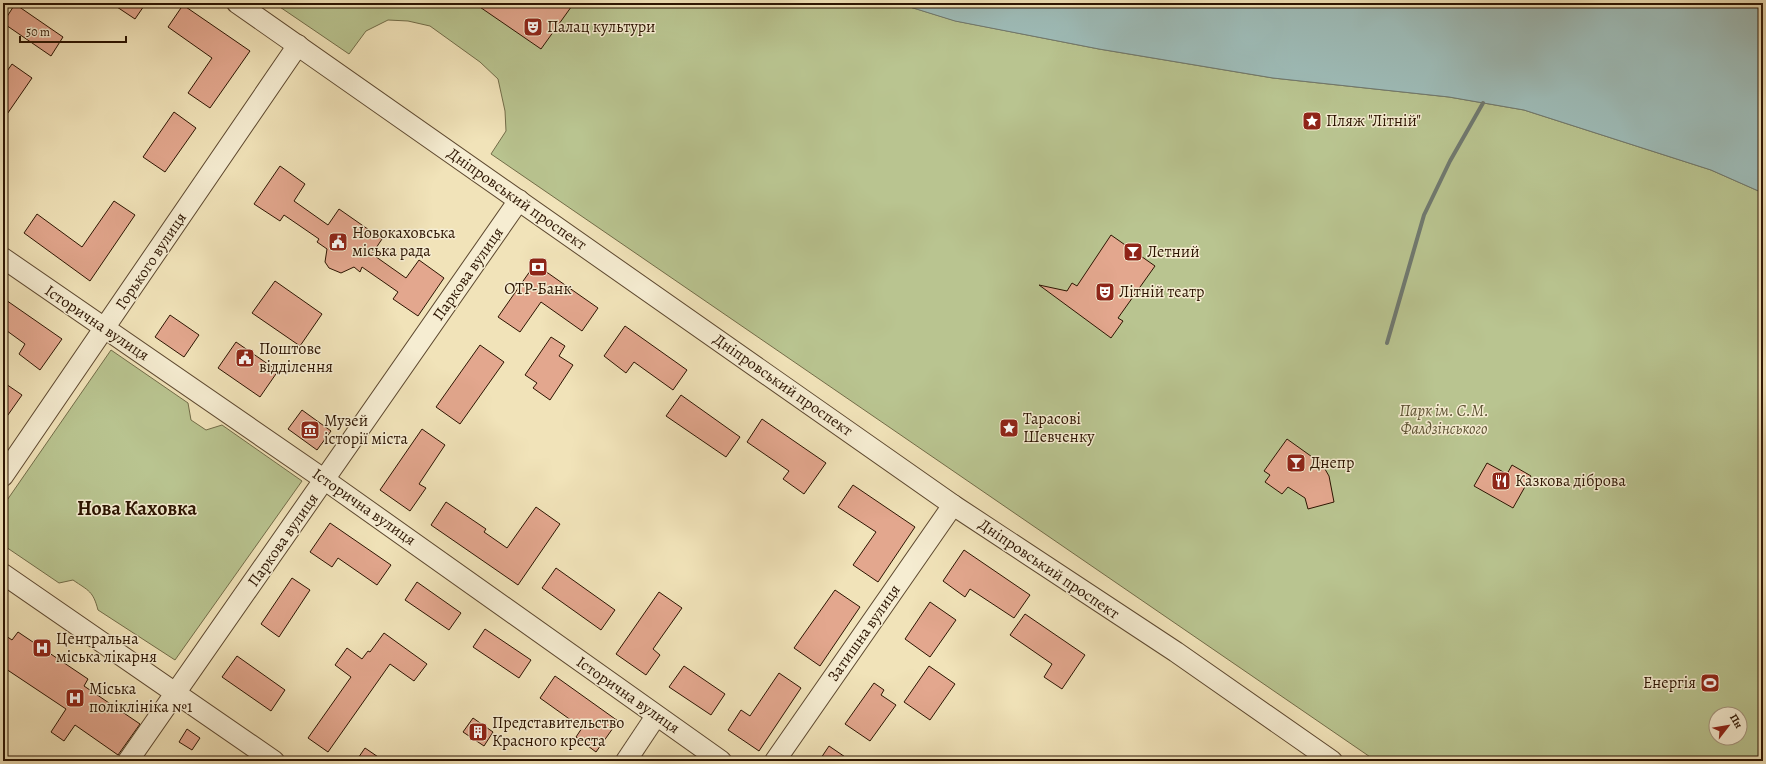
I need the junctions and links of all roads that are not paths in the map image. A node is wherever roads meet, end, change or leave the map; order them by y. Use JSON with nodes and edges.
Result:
{"nodes":[{"id":1,"x":237,"y":3,"type":"edge"},
{"id":2,"x":298,"y":45,"type":"junction"},
{"id":3,"x":519,"y":200,"type":"junction"},
{"id":4,"x":3,"y":258,"type":"edge"},
{"id":5,"x":105,"y":329,"type":"junction"},
{"id":6,"x":3,"y":476,"type":"edge"},
{"id":7,"x":325,"y":480,"type":"junction"},
{"id":8,"x":954,"y":505,"type":"junction"},
{"id":9,"x":3,"y":574,"type":"edge"},
{"id":10,"x":176,"y":692,"type":"junction"},
{"id":11,"x":656,"y":716,"type":"junction"},
{"id":12,"x":128,"y":761,"type":"edge"},
{"id":13,"x":274,"y":761,"type":"edge"},
{"id":14,"x":626,"y":761,"type":"edge"},
{"id":15,"x":721,"y":761,"type":"edge"},
{"id":16,"x":775,"y":761,"type":"edge"},
{"id":17,"x":1332,"y":761,"type":"edge"}],
"edges":[{"from":1,"to":2,"type":"street","name":"Дніпровський проспект"},
{"from":2,"to":3,"type":"street","name":"Дніпровський проспект"},
{"from":2,"to":5,"type":"street","name":"Горького вулиця"},
{"from":3,"to":7,"type":"street","name":"Паркова вулиця"},
{"from":3,"to":8,"type":"street","name":"Дніпровський проспект"},
{"from":4,"to":5,"type":"street","name":"Історична вулиця"},
{"from":5,"to":6,"type":"street","name":"Горького вулиця"},
{"from":5,"to":7,"type":"street","name":"Історична вулиця"},
{"from":7,"to":10,"type":"street","name":"Паркова вулиця"},
{"from":7,"to":11,"type":"street","name":"Історична вулиця"},
{"from":8,"to":16,"type":"street","name":"Затишна вулиця"},
{"from":8,"to":17,"type":"street","name":"Дніпровський проспект"},
{"from":9,"to":10,"type":"street"},
{"from":10,"to":12,"type":"street","name":"Паркова вулиця"},
{"from":10,"to":13,"type":"street"},
{"from":11,"to":14,"type":"street"},
{"from":11,"to":15,"type":"street","name":"Історична вулиця"}]}
